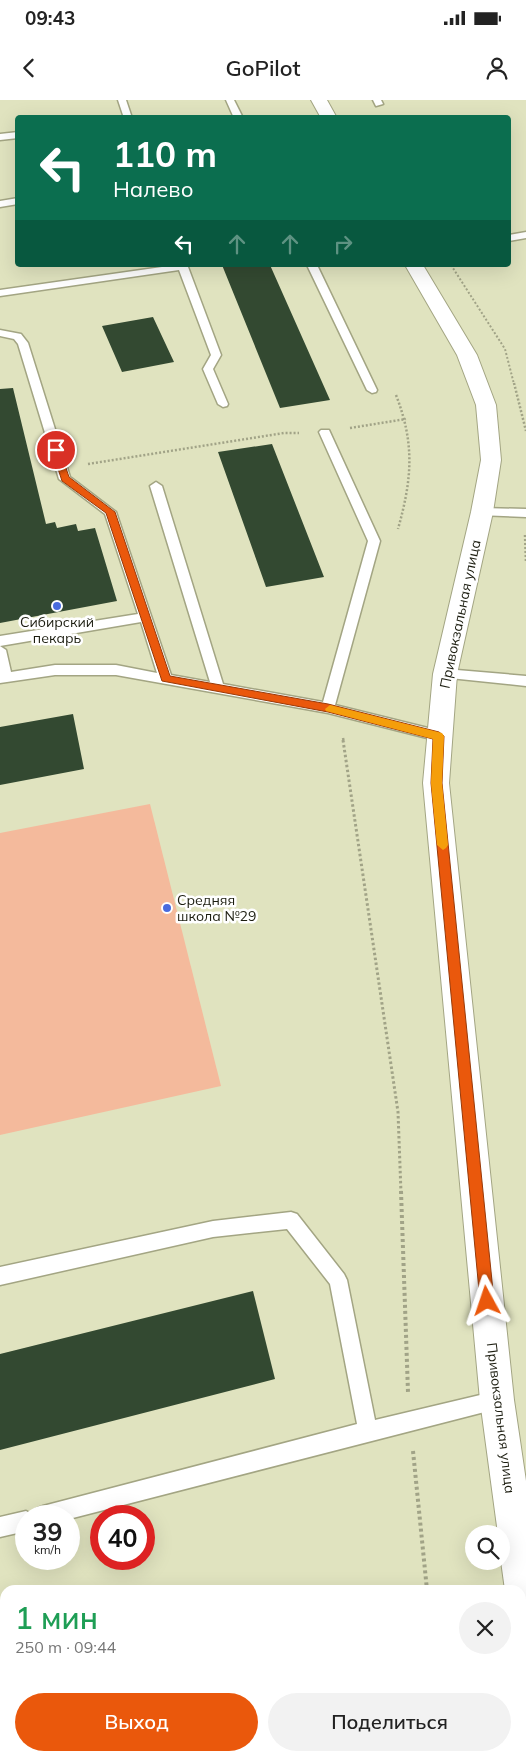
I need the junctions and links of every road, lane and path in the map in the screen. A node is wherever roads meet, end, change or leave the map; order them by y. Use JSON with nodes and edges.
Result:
{"nodes":[{"id":1,"x":122,"y":100,"type":"edge"},
{"id":2,"x":230,"y":100,"type":"edge"},
{"id":3,"x":319,"y":100,"type":"edge"},
{"id":4,"x":127,"y":115,"type":"edge"},
{"id":5,"x":238,"y":115,"type":"edge"},
{"id":6,"x":327,"y":115,"type":"edge"},
{"id":7,"x":15,"y":135,"type":"edge"},
{"id":8,"x":0,"y":137,"type":"edge"},
{"id":9,"x":15,"y":202,"type":"edge"},
{"id":10,"x":0,"y":204,"type":"edge"},
{"id":11,"x":526,"y":236,"type":"edge"},
{"id":12,"x":511,"y":238,"type":"edge"},
{"id":13,"x":176,"y":267,"type":"edge"},
{"id":14,"x":183,"y":267,"type":"edge"},
{"id":15,"x":313,"y":267,"type":"edge"},
{"id":16,"x":415,"y":267,"type":"edge"},
{"id":17,"x":0,"y":293,"type":"edge"},
{"id":18,"x":0,"y":334,"type":"edge"},
{"id":19,"x":372,"y":390,"type":"dead end"},
{"id":20,"x":396,"y":393,"type":"dead end"},
{"id":21,"x":223,"y":404,"type":"dead end"},
{"id":22,"x":406,"y":419,"type":"junction"},
{"id":23,"x":324,"y":432,"type":"junction"},
{"id":24,"x":62,"y":468,"type":"junction"},
{"id":25,"x":156,"y":486,"type":"dead end"},
{"id":26,"x":482,"y":512,"type":"junction"},
{"id":27,"x":526,"y":513,"type":"edge"},
{"id":28,"x":396,"y":535,"type":"dead end"},
{"id":29,"x":145,"y":617,"type":"junction"},
{"id":30,"x":0,"y":641,"type":"edge"},
{"id":31,"x":0,"y":650,"type":"edge"},
{"id":32,"x":446,"y":674,"type":"junction"},
{"id":33,"x":3,"y":678,"type":"edge"},
{"id":34,"x":166,"y":679,"type":"junction"},
{"id":35,"x":526,"y":681,"type":"edge"},
{"id":36,"x":218,"y":688,"type":"junction"},
{"id":37,"x":328,"y":708,"type":"junction"},
{"id":38,"x":344,"y":712,"type":"junction"},
{"id":39,"x":439,"y":736,"type":"junction"},
{"id":40,"x":0,"y":1276,"type":"edge"},
{"id":41,"x":497,"y":1400,"type":"junction"},
{"id":42,"x":410,"y":1421,"type":"junction"},
{"id":43,"x":368,"y":1431,"type":"junction"},
{"id":44,"x":80,"y":1506,"type":"edge"},
{"id":45,"x":15,"y":1524,"type":"edge"},
{"id":46,"x":0,"y":1527,"type":"edge"},
{"id":47,"x":426,"y":1585,"type":"edge"},
{"id":48,"x":523,"y":1585,"type":"edge"}],
"edges":[{"from":1,"to":4,"type":"lane"},
{"from":2,"to":5,"type":"lane"},
{"from":3,"to":6,"type":"street"},
{"from":7,"to":8,"type":"lane"},
{"from":9,"to":10,"type":"lane"},
{"from":11,"to":12,"type":"lane"},
{"from":13,"to":17,"type":"lane"},
{"from":14,"to":21,"type":"lane"},
{"from":15,"to":19,"type":"lane"},
{"from":16,"to":26,"type":"street","name":"Привокзальная улица"},
{"from":18,"to":24,"type":"lane"},
{"from":20,"to":22,"type":"path"},
{"from":22,"to":23,"type":"path"},
{"from":22,"to":28,"type":"path"},
{"from":23,"to":24,"type":"path"},
{"from":23,"to":37,"type":"lane"},
{"from":24,"to":29,"type":"lane"},
{"from":25,"to":36,"type":"lane"},
{"from":26,"to":27,"type":"lane"},
{"from":26,"to":32,"type":"street","name":"Привокзальная улица"},
{"from":29,"to":30,"type":"lane"},
{"from":29,"to":34,"type":"lane"},
{"from":31,"to":33,"type":"lane"},
{"from":32,"to":35,"type":"lane"},
{"from":32,"to":39,"type":"street","name":"Привокзальная улица"},
{"from":33,"to":34,"type":"lane"},
{"from":34,"to":36,"type":"lane"},
{"from":36,"to":37,"type":"lane"},
{"from":37,"to":38,"type":"lane"},
{"from":38,"to":39,"type":"lane"},
{"from":38,"to":42,"type":"path"},
{"from":39,"to":41,"type":"street","name":"Привокзальная улица"},
{"from":40,"to":43,"type":"lane"},
{"from":41,"to":42,"type":"lane"},
{"from":41,"to":48,"type":"street","name":"Привокзальная улица"},
{"from":42,"to":43,"type":"lane"},
{"from":42,"to":47,"type":"path"},
{"from":43,"to":44,"type":"lane"},
{"from":45,"to":46,"type":"lane"}]}
